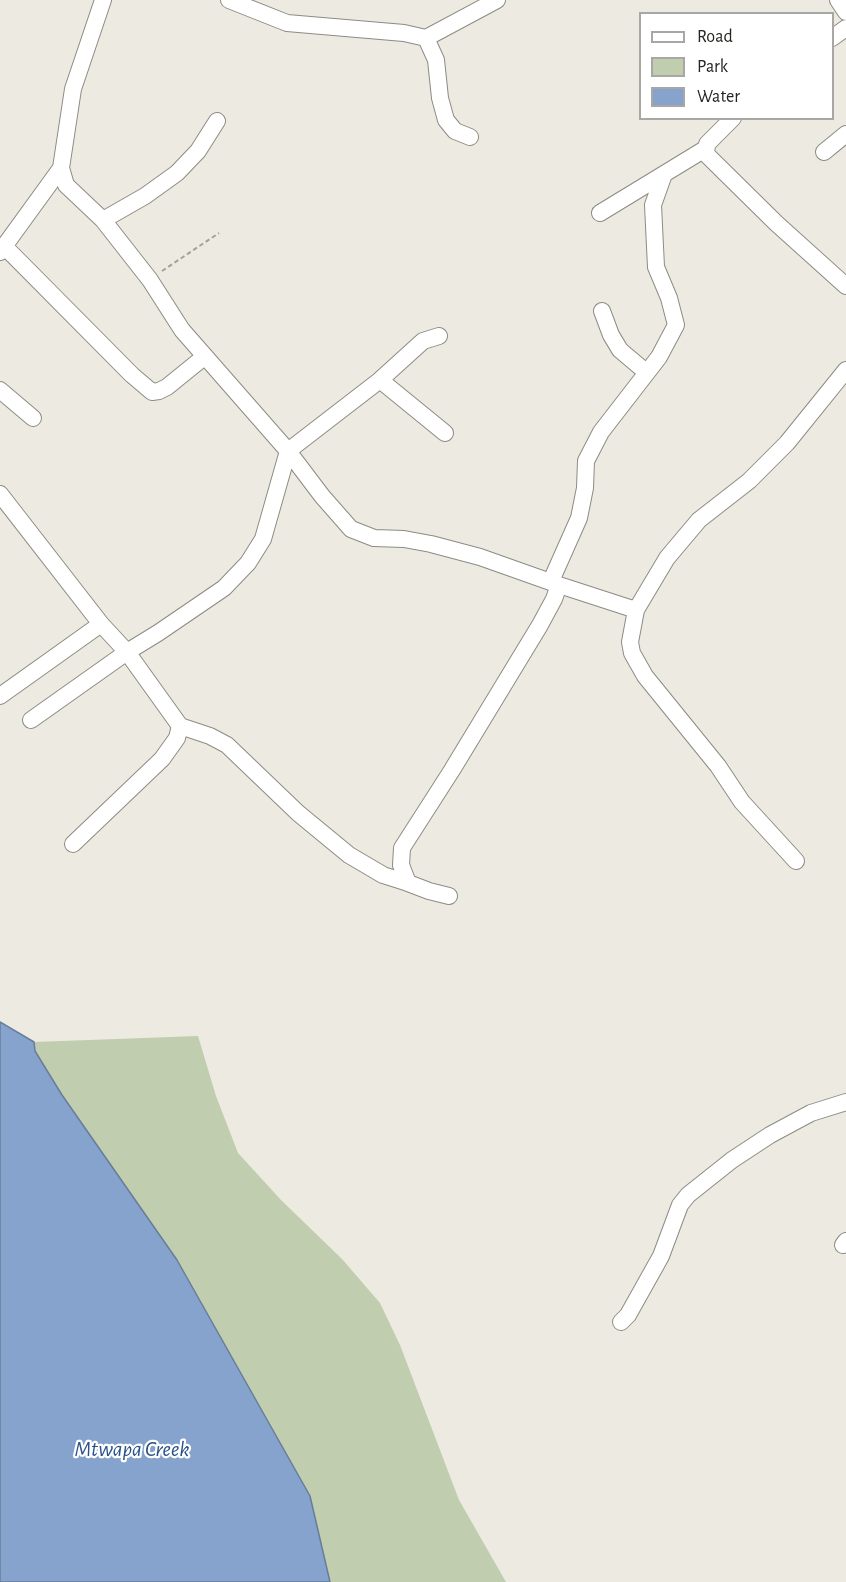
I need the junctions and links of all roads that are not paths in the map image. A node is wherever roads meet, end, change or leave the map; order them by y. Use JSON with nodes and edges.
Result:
{"nodes":[{"id":1,"x":103,"y":0,"type":"edge"},
{"id":2,"x":229,"y":0,"type":"edge"},
{"id":3,"x":497,"y":0,"type":"edge"},
{"id":4,"x":426,"y":38,"type":"junction"},
{"id":5,"x":731,"y":120,"type":"edge"},
{"id":6,"x":217,"y":121,"type":"dead end"},
{"id":7,"x":846,"y":134,"type":"edge"},
{"id":8,"x":470,"y":137,"type":"dead end"},
{"id":9,"x":705,"y":149,"type":"junction"},
{"id":10,"x":824,"y":152,"type":"dead end"},
{"id":11,"x":61,"y":168,"type":"junction"},
{"id":12,"x":664,"y":174,"type":"junction"},
{"id":13,"x":600,"y":213,"type":"dead end"},
{"id":14,"x":103,"y":220,"type":"junction"},
{"id":15,"x":2,"y":249,"type":"edge"},
{"id":16,"x":846,"y":286,"type":"edge"},
{"id":17,"x":602,"y":311,"type":"dead end"},
{"id":18,"x":439,"y":336,"type":"dead end"},
{"id":19,"x":204,"y":357,"type":"junction"},
{"id":20,"x":846,"y":370,"type":"edge"},
{"id":21,"x":646,"y":372,"type":"junction"},
{"id":22,"x":380,"y":380,"type":"junction"},
{"id":23,"x":0,"y":390,"type":"edge"},
{"id":24,"x":33,"y":418,"type":"dead end"},
{"id":25,"x":445,"y":433,"type":"dead end"},
{"id":26,"x":288,"y":451,"type":"junction"},
{"id":27,"x":0,"y":494,"type":"edge"},
{"id":28,"x":555,"y":583,"type":"junction"},
{"id":29,"x":636,"y":610,"type":"junction"},
{"id":30,"x":100,"y":624,"type":"junction"},
{"id":31,"x":126,"y":652,"type":"junction"},
{"id":32,"x":0,"y":696,"type":"edge"},
{"id":33,"x":31,"y":720,"type":"dead end"},
{"id":34,"x":180,"y":726,"type":"junction"},
{"id":35,"x":72,"y":844,"type":"dead end"},
{"id":36,"x":796,"y":861,"type":"dead end"},
{"id":37,"x":408,"y":883,"type":"junction"},
{"id":38,"x":449,"y":896,"type":"dead end"},
{"id":39,"x":846,"y":1102,"type":"edge"},
{"id":40,"x":621,"y":1322,"type":"dead end"}],
"edges":[{"from":1,"to":11,"type":"street"},
{"from":2,"to":4,"type":"street"},
{"from":3,"to":4,"type":"street"},
{"from":4,"to":8,"type":"street"},
{"from":5,"to":9,"type":"street"},
{"from":6,"to":14,"type":"street"},
{"from":7,"to":10,"type":"street"},
{"from":9,"to":12,"type":"street"},
{"from":9,"to":16,"type":"street"},
{"from":11,"to":14,"type":"street"},
{"from":11,"to":15,"type":"street"},
{"from":12,"to":13,"type":"street"},
{"from":12,"to":21,"type":"street"},
{"from":14,"to":19,"type":"street"},
{"from":15,"to":19,"type":"street"},
{"from":17,"to":21,"type":"street"},
{"from":18,"to":22,"type":"street"},
{"from":19,"to":26,"type":"street"},
{"from":20,"to":29,"type":"street"},
{"from":21,"to":28,"type":"street"},
{"from":22,"to":25,"type":"street"},
{"from":22,"to":26,"type":"street"},
{"from":23,"to":24,"type":"street"},
{"from":26,"to":28,"type":"street"},
{"from":26,"to":31,"type":"street"},
{"from":27,"to":30,"type":"street"},
{"from":28,"to":29,"type":"street"},
{"from":28,"to":37,"type":"street"},
{"from":29,"to":36,"type":"street"},
{"from":30,"to":31,"type":"street"},
{"from":30,"to":32,"type":"street"},
{"from":31,"to":33,"type":"street"},
{"from":31,"to":34,"type":"street"},
{"from":34,"to":35,"type":"street"},
{"from":34,"to":37,"type":"street"},
{"from":37,"to":38,"type":"street"},
{"from":39,"to":40,"type":"street"}]}
